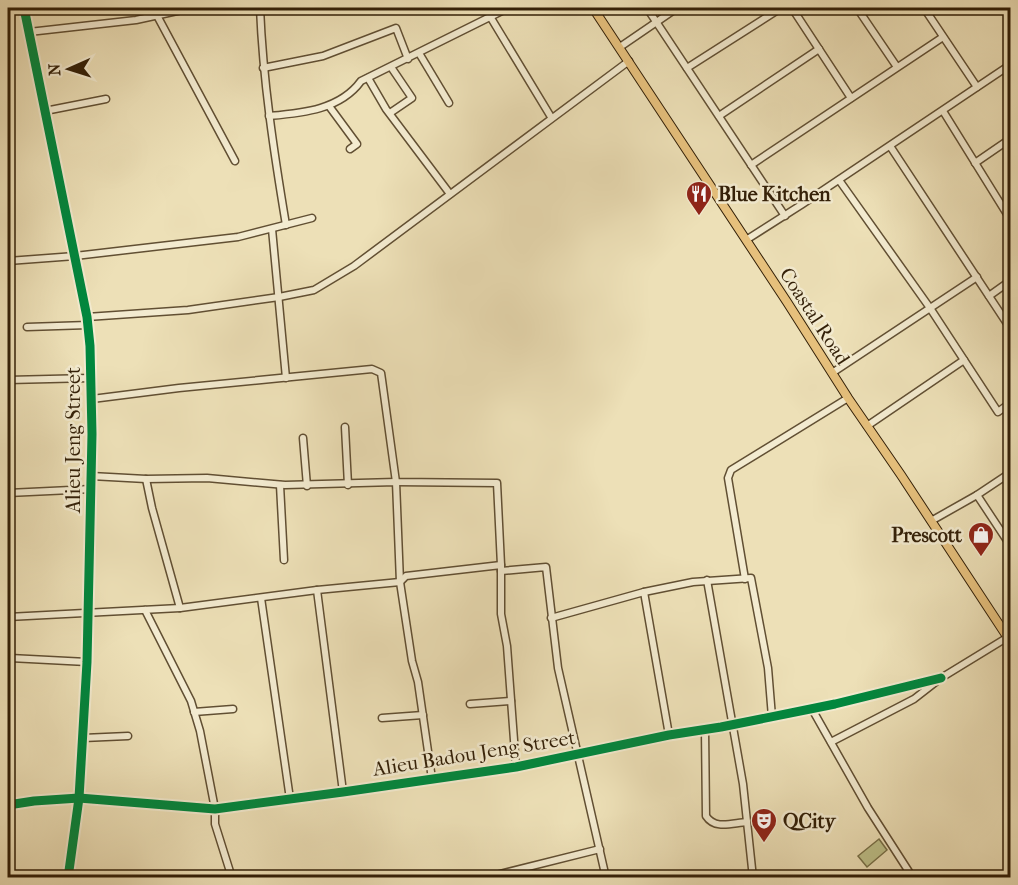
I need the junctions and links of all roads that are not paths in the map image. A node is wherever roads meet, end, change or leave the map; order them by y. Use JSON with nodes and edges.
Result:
{"nodes":[{"id":1,"x":24,"y":8,"type":"edge"},
{"id":2,"x":153,"y":8,"type":"edge"},
{"id":3,"x":191,"y":8,"type":"edge"},
{"id":4,"x":260,"y":8,"type":"edge"},
{"id":5,"x":508,"y":8,"type":"edge"},
{"id":6,"x":593,"y":8,"type":"edge"},
{"id":7,"x":647,"y":8,"type":"edge"},
{"id":8,"x":677,"y":8,"type":"edge"},
{"id":9,"x":781,"y":8,"type":"edge"},
{"id":10,"x":792,"y":8,"type":"edge"},
{"id":11,"x":857,"y":8,"type":"edge"},
{"id":12,"x":924,"y":8,"type":"edge"},
{"id":13,"x":157,"y":15,"type":"junction"},
{"id":14,"x":491,"y":18,"type":"junction"},
{"id":15,"x":656,"y":21,"type":"junction"},
{"id":16,"x":29,"y":32,"type":"junction"},
{"id":17,"x":943,"y":37,"type":"junction"},
{"id":18,"x":621,"y":47,"type":"junction"},
{"id":19,"x":819,"y":49,"type":"junction"},
{"id":20,"x":419,"y":53,"type":"junction"},
{"id":21,"x":408,"y":59,"type":"junction"},
{"id":22,"x":629,"y":61,"type":"junction"},
{"id":23,"x":1011,"y":65,"type":"edge"},
{"id":24,"x":391,"y":67,"type":"junction"},
{"id":25,"x":263,"y":68,"type":"junction"},
{"id":26,"x":687,"y":68,"type":"junction"},
{"id":27,"x":897,"y":68,"type":"junction"},
{"id":28,"x":368,"y":78,"type":"junction"},
{"id":29,"x":977,"y":87,"type":"junction"},
{"id":30,"x":851,"y":98,"type":"junction"},
{"id":31,"x":106,"y":99,"type":"dead end"},
{"id":32,"x":449,"y":103,"type":"dead end"},
{"id":33,"x":329,"y":106,"type":"junction"},
{"id":34,"x":45,"y":111,"type":"junction"},
{"id":35,"x":943,"y":111,"type":"junction"},
{"id":36,"x":390,"y":113,"type":"junction"},
{"id":37,"x":269,"y":116,"type":"junction"},
{"id":38,"x":719,"y":116,"type":"junction"},
{"id":39,"x":551,"y":117,"type":"junction"},
{"id":40,"x":1011,"y":139,"type":"edge"},
{"id":41,"x":890,"y":146,"type":"junction"},
{"id":42,"x":350,"y":149,"type":"dead end"},
{"id":43,"x":235,"y":161,"type":"dead end"},
{"id":44,"x":975,"y":163,"type":"junction"},
{"id":45,"x":751,"y":165,"type":"junction"},
{"id":46,"x":839,"y":180,"type":"junction"},
{"id":47,"x":450,"y":194,"type":"junction"},
{"id":48,"x":785,"y":216,"type":"junction"},
{"id":49,"x":312,"y":218,"type":"dead end"},
{"id":50,"x":1011,"y":219,"type":"edge"},
{"id":51,"x":286,"y":225,"type":"junction"},
{"id":52,"x":272,"y":229,"type":"junction"},
{"id":53,"x":746,"y":240,"type":"junction"},
{"id":54,"x":75,"y":256,"type":"junction"},
{"id":55,"x":8,"y":261,"type":"edge"},
{"id":56,"x":977,"y":277,"type":"junction"},
{"id":57,"x":1011,"y":281,"type":"edge"},
{"id":58,"x":989,"y":296,"type":"junction"},
{"id":59,"x":279,"y":297,"type":"junction"},
{"id":60,"x":930,"y":308,"type":"junction"},
{"id":61,"x":87,"y":316,"type":"junction"},
{"id":62,"x":88,"y":325,"type":"junction"},
{"id":63,"x":27,"y":327,"type":"dead end"},
{"id":64,"x":1011,"y":328,"type":"edge"},
{"id":65,"x":964,"y":360,"type":"junction"},
{"id":66,"x":832,"y":373,"type":"junction"},
{"id":67,"x":91,"y":378,"type":"junction"},
{"id":68,"x":286,"y":378,"type":"junction"},
{"id":69,"x":8,"y":380,"type":"edge"},
{"id":70,"x":848,"y":398,"type":"junction"},
{"id":71,"x":92,"y":399,"type":"junction"},
{"id":72,"x":1011,"y":403,"type":"edge"},
{"id":73,"x":867,"y":426,"type":"junction"},
{"id":74,"x":345,"y":427,"type":"dead end"},
{"id":75,"x":303,"y":438,"type":"dead end"},
{"id":76,"x":1011,"y":473,"type":"edge"},
{"id":77,"x":91,"y":476,"type":"junction"},
{"id":78,"x":146,"y":479,"type":"junction"},
{"id":79,"x":396,"y":482,"type":"junction"},
{"id":80,"x":280,"y":485,"type":"junction"},
{"id":81,"x":348,"y":485,"type":"junction"},
{"id":82,"x":307,"y":486,"type":"junction"},
{"id":83,"x":92,"y":489,"type":"junction"},
{"id":84,"x":8,"y":494,"type":"edge"},
{"id":85,"x":977,"y":495,"type":"junction"},
{"id":86,"x":931,"y":521,"type":"junction"},
{"id":87,"x":1011,"y":544,"type":"edge"},
{"id":88,"x":284,"y":560,"type":"dead end"},
{"id":89,"x":501,"y":568,"type":"junction"},
{"id":90,"x":745,"y":579,"type":"junction"},
{"id":91,"x":707,"y":580,"type":"junction"},
{"id":92,"x":400,"y":582,"type":"junction"},
{"id":93,"x":317,"y":590,"type":"junction"},
{"id":94,"x":644,"y":592,"type":"junction"},
{"id":95,"x":261,"y":598,"type":"junction"},
{"id":96,"x":180,"y":608,"type":"junction"},
{"id":97,"x":145,"y":610,"type":"junction"},
{"id":98,"x":89,"y":613,"type":"junction"},
{"id":99,"x":8,"y":617,"type":"edge"},
{"id":100,"x":551,"y":618,"type":"junction"},
{"id":101,"x":1009,"y":639,"type":"edge"},
{"id":102,"x":9,"y":658,"type":"dead end"},
{"id":103,"x":87,"y":662,"type":"junction"},
{"id":104,"x":941,"y":678,"type":"junction"},
{"id":105,"x":511,"y":701,"type":"junction"},
{"id":106,"x":470,"y":704,"type":"dead end"},
{"id":107,"x":233,"y":709,"type":"dead end"},
{"id":108,"x":812,"y":709,"type":"junction"},
{"id":109,"x":194,"y":712,"type":"junction"},
{"id":110,"x":423,"y":715,"type":"junction"},
{"id":111,"x":772,"y":717,"type":"junction"},
{"id":112,"x":382,"y":718,"type":"dead end"},
{"id":113,"x":733,"y":725,"type":"junction"},
{"id":114,"x":705,"y":729,"type":"junction"},
{"id":115,"x":669,"y":735,"type":"junction"},
{"id":116,"x":128,"y":736,"type":"dead end"},
{"id":117,"x":83,"y":738,"type":"junction"},
{"id":118,"x":831,"y":742,"type":"junction"},
{"id":119,"x":578,"y":755,"type":"junction"},
{"id":120,"x":516,"y":767,"type":"junction"},
{"id":121,"x":432,"y":779,"type":"junction"},
{"id":122,"x":343,"y":792,"type":"junction"},
{"id":123,"x":79,"y":798,"type":"junction"},
{"id":124,"x":290,"y":800,"type":"junction"},
{"id":125,"x":8,"y":806,"type":"edge"},
{"id":126,"x":214,"y":809,"type":"junction"},
{"id":127,"x":747,"y":822,"type":"junction"},
{"id":128,"x":600,"y":849,"type":"junction"},
{"id":129,"x":494,"y":876,"type":"edge"},
{"id":130,"x":68,"y":878,"type":"edge"},
{"id":131,"x":232,"y":878,"type":"edge"},
{"id":132,"x":484,"y":878,"type":"edge"},
{"id":133,"x":606,"y":878,"type":"edge"},
{"id":134,"x":753,"y":878,"type":"edge"},
{"id":135,"x":913,"y":878,"type":"edge"}],
"edges":[{"from":1,"to":16,"type":"street","name":"Alieu Jeng Street"},
{"from":2,"to":13,"type":"street"},
{"from":3,"to":13,"type":"street"},
{"from":4,"to":25,"type":"street"},
{"from":5,"to":14,"type":"street"},
{"from":6,"to":18,"type":"main road","name":"Coastal Road"},
{"from":7,"to":15,"type":"street"},
{"from":8,"to":15,"type":"street"},
{"from":9,"to":26,"type":"street"},
{"from":10,"to":19,"type":"street"},
{"from":11,"to":27,"type":"street"},
{"from":12,"to":17,"type":"street"},
{"from":13,"to":16,"type":"street"},
{"from":13,"to":43,"type":"street"},
{"from":14,"to":20,"type":"street"},
{"from":14,"to":39,"type":"street"},
{"from":15,"to":18,"type":"street"},
{"from":15,"to":26,"type":"street"},
{"from":16,"to":34,"type":"street","name":"Alieu Jeng Street"},
{"from":17,"to":27,"type":"street"},
{"from":17,"to":29,"type":"street"},
{"from":18,"to":22,"type":"main road","name":"Coastal Road"},
{"from":19,"to":30,"type":"street"},
{"from":19,"to":38,"type":"street"},
{"from":20,"to":21,"type":"street"},
{"from":20,"to":32,"type":"street"},
{"from":21,"to":24,"type":"street"},
{"from":21,"to":25,"type":"street"},
{"from":22,"to":39,"type":"street"},
{"from":22,"to":53,"type":"main road","name":"Coastal Road"},
{"from":23,"to":29,"type":"street"},
{"from":24,"to":28,"type":"street"},
{"from":24,"to":36,"type":"street"},
{"from":25,"to":37,"type":"street"},
{"from":26,"to":38,"type":"street"},
{"from":27,"to":30,"type":"street"},
{"from":28,"to":33,"type":"street"},
{"from":28,"to":36,"type":"street"},
{"from":29,"to":35,"type":"street"},
{"from":30,"to":45,"type":"street"},
{"from":31,"to":34,"type":"street"},
{"from":33,"to":37,"type":"street"},
{"from":33,"to":42,"type":"street"},
{"from":34,"to":54,"type":"street","name":"Alieu Jeng Street"},
{"from":35,"to":41,"type":"street"},
{"from":35,"to":44,"type":"street"},
{"from":36,"to":47,"type":"street"},
{"from":37,"to":51,"type":"street"},
{"from":38,"to":45,"type":"street"},
{"from":39,"to":47,"type":"street"},
{"from":40,"to":44,"type":"street"},
{"from":41,"to":46,"type":"street"},
{"from":41,"to":56,"type":"street"},
{"from":44,"to":50,"type":"street"},
{"from":45,"to":48,"type":"street"},
{"from":46,"to":48,"type":"street"},
{"from":46,"to":60,"type":"street"},
{"from":47,"to":59,"type":"street"},
{"from":48,"to":53,"type":"street"},
{"from":49,"to":51,"type":"street"},
{"from":51,"to":52,"type":"street"},
{"from":52,"to":54,"type":"street"},
{"from":52,"to":59,"type":"street"},
{"from":53,"to":66,"type":"main road","name":"Coastal Road"},
{"from":54,"to":55,"type":"street"},
{"from":54,"to":61,"type":"street","name":"Alieu Jeng Street"},
{"from":56,"to":58,"type":"street"},
{"from":56,"to":60,"type":"street"},
{"from":57,"to":58,"type":"street"},
{"from":58,"to":64,"type":"street"},
{"from":59,"to":61,"type":"street"},
{"from":59,"to":68,"type":"street"},
{"from":60,"to":65,"type":"street"},
{"from":60,"to":66,"type":"street"},
{"from":61,"to":62,"type":"street","name":"Alieu Jeng Street"},
{"from":62,"to":63,"type":"street"},
{"from":62,"to":67,"type":"street","name":"Alieu Jeng Street"},
{"from":65,"to":72,"type":"street"},
{"from":65,"to":73,"type":"street"},
{"from":66,"to":70,"type":"main road","name":"Coastal Road"},
{"from":67,"to":69,"type":"street"},
{"from":67,"to":71,"type":"street","name":"Alieu Jeng Street"},
{"from":68,"to":71,"type":"street"},
{"from":68,"to":79,"type":"street"},
{"from":70,"to":73,"type":"main road","name":"Coastal Road"},
{"from":70,"to":90,"type":"street"},
{"from":71,"to":77,"type":"street","name":"Alieu Jeng Street"},
{"from":73,"to":86,"type":"main road","name":"Coastal Road"},
{"from":74,"to":81,"type":"street"},
{"from":75,"to":82,"type":"street"},
{"from":76,"to":85,"type":"street"},
{"from":77,"to":78,"type":"street"},
{"from":77,"to":83,"type":"street","name":"Alieu Jeng Street"},
{"from":78,"to":80,"type":"street"},
{"from":78,"to":96,"type":"street"},
{"from":79,"to":81,"type":"street"},
{"from":79,"to":89,"type":"street"},
{"from":79,"to":92,"type":"street"},
{"from":80,"to":82,"type":"street"},
{"from":80,"to":88,"type":"street"},
{"from":81,"to":82,"type":"street"},
{"from":83,"to":84,"type":"street"},
{"from":83,"to":98,"type":"street","name":"Alieu Jeng Street"},
{"from":85,"to":86,"type":"street"},
{"from":85,"to":87,"type":"street"},
{"from":86,"to":101,"type":"main road","name":"Coastal Road"},
{"from":89,"to":92,"type":"street"},
{"from":89,"to":100,"type":"street"},
{"from":89,"to":105,"type":"street"},
{"from":90,"to":91,"type":"street"},
{"from":90,"to":111,"type":"street"},
{"from":91,"to":94,"type":"street"},
{"from":91,"to":113,"type":"street"},
{"from":92,"to":93,"type":"street"},
{"from":92,"to":110,"type":"street"},
{"from":93,"to":95,"type":"street"},
{"from":93,"to":122,"type":"street"},
{"from":94,"to":100,"type":"street"},
{"from":94,"to":115,"type":"street"},
{"from":95,"to":96,"type":"street"},
{"from":95,"to":124,"type":"street"},
{"from":96,"to":97,"type":"street"},
{"from":97,"to":98,"type":"street"},
{"from":97,"to":109,"type":"street"},
{"from":98,"to":99,"type":"street"},
{"from":98,"to":103,"type":"street","name":"Alieu Jeng Street"},
{"from":100,"to":119,"type":"street"},
{"from":101,"to":104,"type":"street"},
{"from":102,"to":103,"type":"street"},
{"from":103,"to":117,"type":"street","name":"Alieu Jeng Street"},
{"from":104,"to":108,"type":"street","name":"Alieu Badou Jeng Street"},
{"from":104,"to":118,"type":"street"},
{"from":105,"to":106,"type":"street"},
{"from":105,"to":120,"type":"street"},
{"from":107,"to":109,"type":"street"},
{"from":108,"to":111,"type":"street","name":"Alieu Badou Jeng Street"},
{"from":108,"to":118,"type":"street"},
{"from":109,"to":126,"type":"street"},
{"from":110,"to":112,"type":"street"},
{"from":110,"to":121,"type":"street"},
{"from":111,"to":113,"type":"street","name":"Alieu Badou Jeng Street"},
{"from":113,"to":114,"type":"street","name":"Alieu Badou Jeng Street"},
{"from":113,"to":127,"type":"street"},
{"from":114,"to":115,"type":"street","name":"Alieu Badou Jeng Street"},
{"from":114,"to":127,"type":"street"},
{"from":115,"to":119,"type":"street","name":"Alieu Badou Jeng Street"},
{"from":116,"to":117,"type":"street"},
{"from":117,"to":123,"type":"street","name":"Alieu Jeng Street"},
{"from":118,"to":135,"type":"street"},
{"from":119,"to":120,"type":"street","name":"Alieu Badou Jeng Street"},
{"from":119,"to":128,"type":"street"},
{"from":120,"to":121,"type":"street","name":"Alieu Badou Jeng Street"},
{"from":121,"to":122,"type":"street","name":"Alieu Badou Jeng Street"},
{"from":122,"to":124,"type":"street","name":"Alieu Badou Jeng Street"},
{"from":123,"to":125,"type":"street","name":"Alieu Badou Jeng Street"},
{"from":123,"to":126,"type":"street","name":"Alieu Badou Jeng Street"},
{"from":123,"to":130,"type":"street","name":"Alieu Jeng Street"},
{"from":124,"to":126,"type":"street","name":"Alieu Badou Jeng Street"},
{"from":126,"to":131,"type":"street"},
{"from":127,"to":134,"type":"street"},
{"from":128,"to":129,"type":"street"},
{"from":128,"to":133,"type":"street"},
{"from":129,"to":132,"type":"street"}]}
